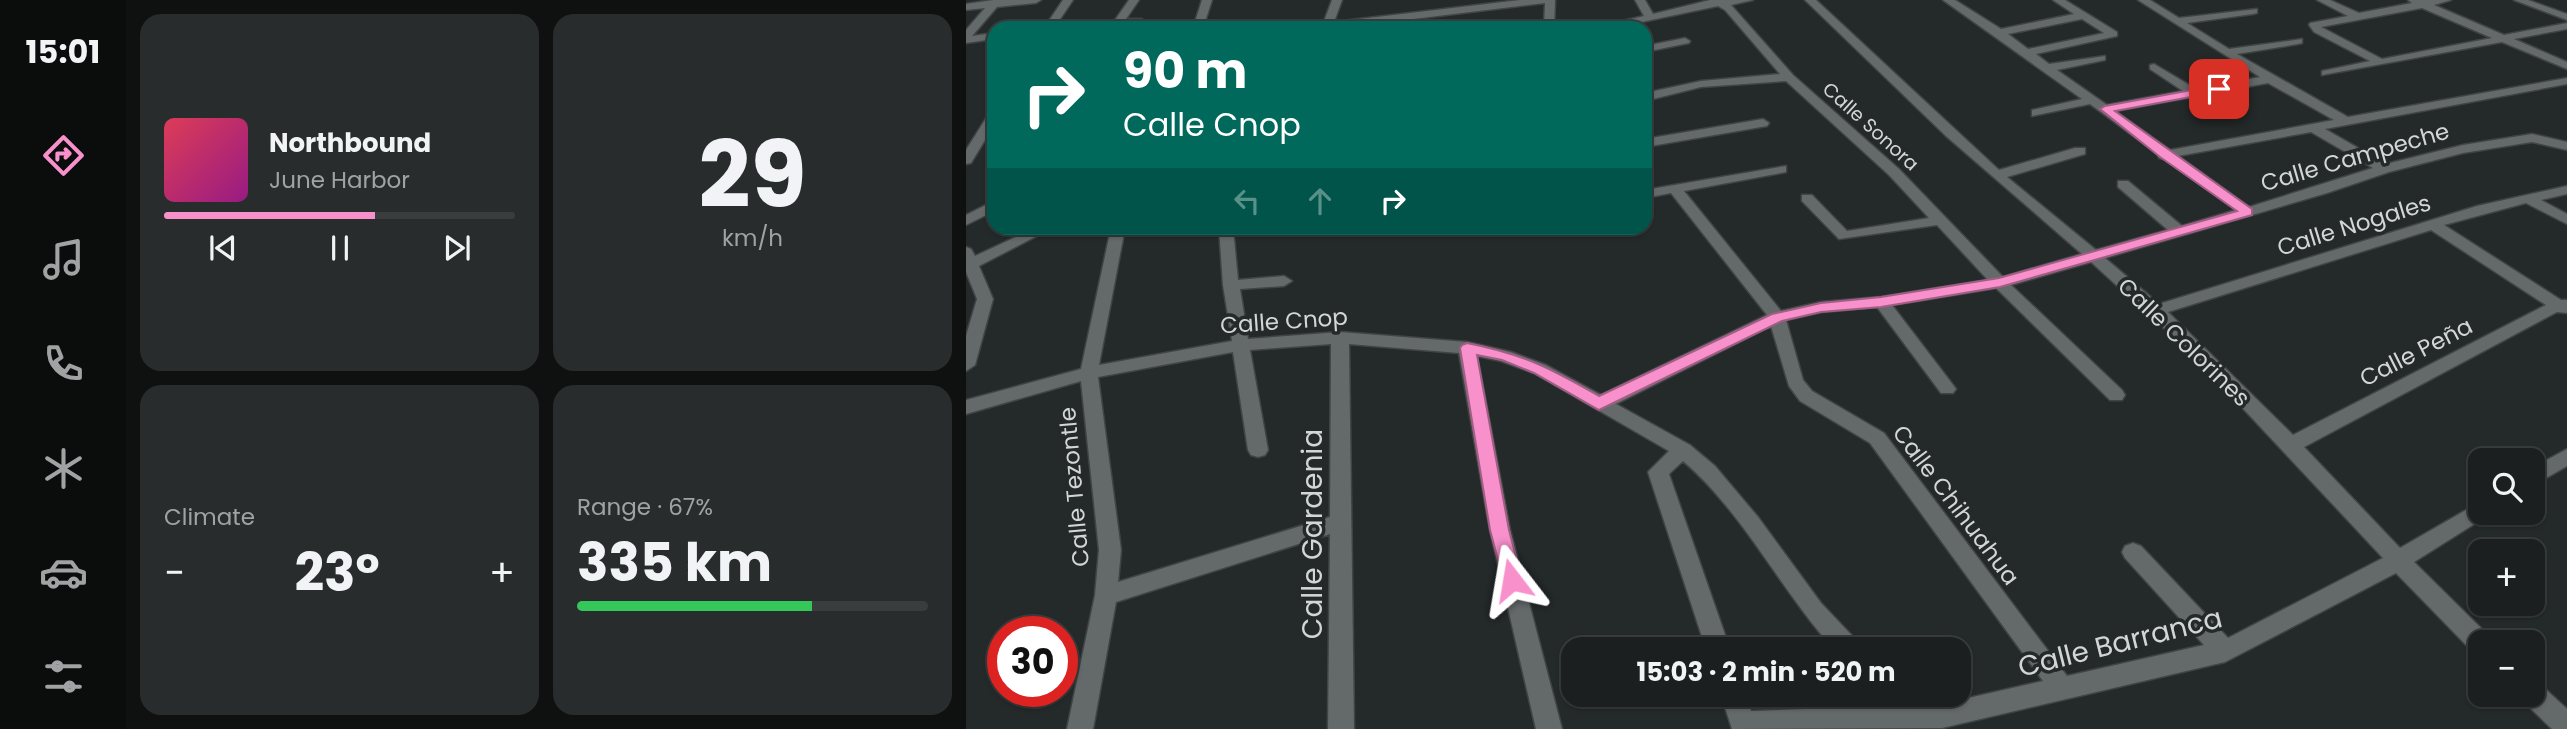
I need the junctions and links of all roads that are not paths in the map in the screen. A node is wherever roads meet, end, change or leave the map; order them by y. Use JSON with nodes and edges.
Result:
{"nodes":[{"id":1,"x":1036,"y":0,"type":"edge"},
{"id":2,"x":1068,"y":0,"type":"edge"},
{"id":3,"x":1134,"y":0,"type":"edge"},
{"id":4,"x":1207,"y":0,"type":"edge"},
{"id":5,"x":1337,"y":0,"type":"edge"},
{"id":6,"x":1547,"y":0,"type":"edge"},
{"id":7,"x":1640,"y":0,"type":"edge"},
{"id":8,"x":1748,"y":0,"type":"edge"},
{"id":9,"x":1810,"y":0,"type":"edge"},
{"id":10,"x":2058,"y":0,"type":"edge"},
{"id":11,"x":2143,"y":0,"type":"edge"},
{"id":12,"x":2234,"y":0,"type":"edge"},
{"id":13,"x":2322,"y":0,"type":"edge"},
{"id":14,"x":2446,"y":0,"type":"edge"},
{"id":15,"x":2519,"y":0,"type":"edge"},
{"id":16,"x":1953,"y":1,"type":"edge"},
{"id":17,"x":996,"y":2,"type":"edge"},
{"id":18,"x":1717,"y":2,"type":"edge"},
{"id":19,"x":2418,"y":2,"type":"edge"},
{"id":20,"x":966,"y":8,"type":"edge"},
{"id":21,"x":1444,"y":14,"type":"junction"},
{"id":22,"x":2082,"y":16,"type":"junction"},
{"id":23,"x":2567,"y":17,"type":"edge"},
{"id":24,"x":1650,"y":18,"type":"junction"},
{"id":25,"x":2359,"y":18,"type":"junction"},
{"id":26,"x":1054,"y":21,"type":"edge"},
{"id":27,"x":1119,"y":21,"type":"edge"},
{"id":28,"x":1200,"y":21,"type":"edge"},
{"id":29,"x":1329,"y":21,"type":"edge"},
{"id":30,"x":1367,"y":21,"type":"edge"},
{"id":31,"x":1441,"y":21,"type":"edge"},
{"id":32,"x":1548,"y":21,"type":"edge"},
{"id":33,"x":1634,"y":21,"type":"edge"},
{"id":34,"x":2178,"y":22,"type":"junction"},
{"id":35,"x":2567,"y":26,"type":"edge"},
{"id":36,"x":1999,"y":33,"type":"junction"},
{"id":37,"x":987,"y":36,"type":"edge"},
{"id":38,"x":966,"y":38,"type":"edge"},
{"id":39,"x":2504,"y":39,"type":"junction"},
{"id":40,"x":1685,"y":41,"type":"dead end"},
{"id":41,"x":2298,"y":41,"type":"dead end"},
{"id":42,"x":2077,"y":43,"type":"junction"},
{"id":43,"x":1652,"y":48,"type":"edge"},
{"id":44,"x":2228,"y":52,"type":"junction"},
{"id":45,"x":2026,"y":53,"type":"junction"},
{"id":46,"x":2382,"y":63,"type":"junction"},
{"id":47,"x":2567,"y":66,"type":"edge"},
{"id":48,"x":2154,"y":67,"type":"dead end"},
{"id":49,"x":2048,"y":68,"type":"junction"},
{"id":50,"x":2326,"y":74,"type":"dead end"},
{"id":51,"x":1789,"y":77,"type":"junction"},
{"id":52,"x":2270,"y":79,"type":"junction"},
{"id":53,"x":2567,"y":81,"type":"edge"},
{"id":54,"x":2194,"y":93,"type":"junction"},
{"id":55,"x":1652,"y":95,"type":"edge"},
{"id":56,"x":2093,"y":100,"type":"junction"},
{"id":57,"x":2105,"y":109,"type":"junction"},
{"id":58,"x":2036,"y":113,"type":"dead end"},
{"id":59,"x":1763,"y":123,"type":"dead end"},
{"id":60,"x":2349,"y":123,"type":"junction"},
{"id":61,"x":987,"y":126,"type":"edge"},
{"id":62,"x":2314,"y":128,"type":"junction"},
{"id":63,"x":1652,"y":142,"type":"edge"},
{"id":64,"x":2567,"y":146,"type":"edge"},
{"id":65,"x":2080,"y":151,"type":"dead end"},
{"id":66,"x":2164,"y":155,"type":"junction"},
{"id":67,"x":966,"y":160,"type":"edge"},
{"id":68,"x":1781,"y":169,"type":"dead end"},
{"id":69,"x":2384,"y":169,"type":"junction"},
{"id":70,"x":1998,"y":175,"type":"junction"},
{"id":71,"x":2123,"y":184,"type":"dead end"},
{"id":72,"x":1676,"y":190,"type":"junction"},
{"id":73,"x":2567,"y":190,"type":"edge"},
{"id":74,"x":1652,"y":193,"type":"edge"},
{"id":75,"x":1807,"y":198,"type":"dead end"},
{"id":76,"x":2528,"y":199,"type":"junction"},
{"id":77,"x":987,"y":209,"type":"edge"},
{"id":78,"x":2247,"y":212,"type":"junction"},
{"id":79,"x":1941,"y":220,"type":"junction"},
{"id":80,"x":2567,"y":220,"type":"edge"},
{"id":81,"x":966,"y":221,"type":"edge"},
{"id":82,"x":2432,"y":224,"type":"junction"},
{"id":83,"x":2180,"y":232,"type":"junction"},
{"id":84,"x":1029,"y":235,"type":"edge"},
{"id":85,"x":1117,"y":235,"type":"edge"},
{"id":86,"x":1227,"y":235,"type":"edge"},
{"id":87,"x":2092,"y":257,"type":"junction"},
{"id":88,"x":967,"y":262,"type":"edge"},
{"id":89,"x":1284,"y":281,"type":"dead end"},
{"id":90,"x":2000,"y":283,"type":"junction"},
{"id":91,"x":1231,"y":285,"type":"junction"},
{"id":92,"x":1881,"y":302,"type":"junction"},
{"id":93,"x":2564,"y":307,"type":"edge"},
{"id":94,"x":2156,"y":310,"type":"junction"},
{"id":95,"x":1777,"y":317,"type":"junction"},
{"id":96,"x":1340,"y":338,"type":"junction"},
{"id":97,"x":1240,"y":345,"type":"junction"},
{"id":98,"x":1467,"y":348,"type":"junction"},
{"id":99,"x":966,"y":365,"type":"edge"},
{"id":100,"x":1089,"y":373,"type":"junction"},
{"id":101,"x":1947,"y":389,"type":"dead end"},
{"id":102,"x":2116,"y":395,"type":"dead end"},
{"id":103,"x":1599,"y":404,"type":"junction"},
{"id":104,"x":966,"y":407,"type":"edge"},
{"id":105,"x":2289,"y":446,"type":"junction"},
{"id":106,"x":1258,"y":450,"type":"dead end"},
{"id":107,"x":1683,"y":450,"type":"junction"},
{"id":108,"x":2567,"y":456,"type":"edge"},
{"id":109,"x":2545,"y":470,"type":"edge"},
{"id":110,"x":2468,"y":517,"type":"edge"},
{"id":111,"x":1339,"y":523,"type":"junction"},
{"id":112,"x":2133,"y":552,"type":"dead end"},
{"id":113,"x":2396,"y":562,"type":"junction"},
{"id":114,"x":1107,"y":595,"type":"junction"},
{"id":115,"x":2468,"y":631,"type":"edge"},
{"id":116,"x":1714,"y":637,"type":"edge"},
{"id":117,"x":1838,"y":637,"type":"edge"},
{"id":118,"x":2225,"y":650,"type":"junction"},
{"id":119,"x":2062,"y":688,"type":"junction"},
{"id":120,"x":2545,"y":706,"type":"edge"},
{"id":121,"x":1737,"y":707,"type":"edge"},
{"id":122,"x":1902,"y":707,"type":"edge"},
{"id":123,"x":1911,"y":717,"type":"junction"},
{"id":124,"x":2562,"y":724,"type":"edge"},
{"id":125,"x":1744,"y":726,"type":"edge"},
{"id":126,"x":1080,"y":729,"type":"edge"},
{"id":127,"x":1340,"y":729,"type":"edge"},
{"id":128,"x":1549,"y":729,"type":"edge"}],
"edges":[{"from":1,"to":17,"type":"street"},
{"from":2,"to":26,"type":"street"},
{"from":3,"to":27,"type":"street"},
{"from":4,"to":28,"type":"street"},
{"from":5,"to":29,"type":"street"},
{"from":6,"to":21,"type":"street"},
{"from":6,"to":32,"type":"street"},
{"from":7,"to":24,"type":"street"},
{"from":8,"to":18,"type":"street"},
{"from":9,"to":70,"type":"street","name":"Calle Colorines"},
{"from":10,"to":22,"type":"street"},
{"from":11,"to":34,"type":"street"},
{"from":12,"to":34,"type":"street"},
{"from":13,"to":25,"type":"street"},
{"from":14,"to":19,"type":"street"},
{"from":15,"to":23,"type":"street"},
{"from":16,"to":36,"type":"street"},
{"from":17,"to":20,"type":"street"},
{"from":17,"to":38,"type":"street"},
{"from":18,"to":24,"type":"street"},
{"from":18,"to":51,"type":"street","name":"Calle Sonora"},
{"from":19,"to":25,"type":"street"},
{"from":19,"to":39,"type":"street"},
{"from":21,"to":30,"type":"street"},
{"from":21,"to":31,"type":"street"},
{"from":22,"to":36,"type":"street"},
{"from":22,"to":42,"type":"street"},
{"from":24,"to":33,"type":"street"},
{"from":25,"to":46,"type":"street"},
{"from":34,"to":44,"type":"street"},
{"from":35,"to":39,"type":"street"},
{"from":36,"to":45,"type":"street"},
{"from":37,"to":38,"type":"street"},
{"from":39,"to":46,"type":"street"},
{"from":39,"to":47,"type":"street"},
{"from":40,"to":43,"type":"street"},
{"from":41,"to":44,"type":"street"},
{"from":42,"to":45,"type":"street"},
{"from":42,"to":49,"type":"street"},
{"from":44,"to":52,"type":"street"},
{"from":45,"to":49,"type":"street"},
{"from":46,"to":50,"type":"street"},
{"from":48,"to":54,"type":"street"},
{"from":49,"to":56,"type":"street"},
{"from":51,"to":55,"type":"street"},
{"from":51,"to":79,"type":"street","name":"Calle Sonora"},
{"from":52,"to":54,"type":"street"},
{"from":52,"to":60,"type":"street"},
{"from":53,"to":60,"type":"street"},
{"from":54,"to":57,"type":"street"},
{"from":56,"to":57,"type":"street"},
{"from":56,"to":58,"type":"street"},
{"from":57,"to":66,"type":"street"},
{"from":59,"to":63,"type":"street"},
{"from":60,"to":62,"type":"street"},
{"from":61,"to":67,"type":"street"},
{"from":62,"to":66,"type":"street"},
{"from":62,"to":69,"type":"street"},
{"from":64,"to":69,"type":"street","name":"Calle Campeche"},
{"from":65,"to":70,"type":"street"},
{"from":66,"to":78,"type":"street"},
{"from":68,"to":72,"type":"street"},
{"from":69,"to":78,"type":"street","name":"Calle Campeche"},
{"from":70,"to":87,"type":"street","name":"Calle Colorines"},
{"from":71,"to":83,"type":"street"},
{"from":72,"to":74,"type":"street"},
{"from":72,"to":95,"type":"street","name":"Calle Chihuahua"},
{"from":73,"to":76,"type":"street","name":"Calle Nogales"},
{"from":75,"to":79,"type":"street"},
{"from":76,"to":80,"type":"street"},
{"from":76,"to":82,"type":"street","name":"Calle Nogales"},
{"from":77,"to":81,"type":"street"},
{"from":78,"to":83,"type":"street","name":"Calle Campeche"},
{"from":79,"to":90,"type":"street","name":"Calle Sonora"},
{"from":82,"to":93,"type":"street"},
{"from":82,"to":94,"type":"street","name":"Calle Nogales"},
{"from":83,"to":87,"type":"street","name":"Calle Campeche"},
{"from":84,"to":88,"type":"street"},
{"from":85,"to":100,"type":"street","name":"Calle Tezontle"},
{"from":86,"to":91,"type":"street"},
{"from":87,"to":90,"type":"street","name":"Calle Campeche"},
{"from":87,"to":94,"type":"street","name":"Calle Colorines"},
{"from":88,"to":99,"type":"street"},
{"from":89,"to":91,"type":"street"},
{"from":90,"to":92,"type":"street","name":"Calle Campeche"},
{"from":90,"to":102,"type":"street","name":"Calle Sonora"},
{"from":91,"to":97,"type":"street"},
{"from":92,"to":95,"type":"street","name":"Calle Campeche"},
{"from":92,"to":101,"type":"street"},
{"from":93,"to":105,"type":"street","name":"Calle Peña"},
{"from":94,"to":105,"type":"street","name":"Calle Colorines"},
{"from":95,"to":103,"type":"street","name":"Calle Campeche"},
{"from":95,"to":119,"type":"street","name":"Calle Chihuahua"},
{"from":96,"to":97,"type":"street","name":"Calle Cnop"},
{"from":96,"to":98,"type":"street","name":"Calle Cnop"},
{"from":96,"to":111,"type":"street","name":"Calle Gardenia"},
{"from":97,"to":100,"type":"street","name":"Calle Cnop"},
{"from":97,"to":106,"type":"street"},
{"from":98,"to":103,"type":"street","name":"Calle Cnop"},
{"from":98,"to":128,"type":"street"},
{"from":100,"to":104,"type":"street","name":"Calle Cnop"},
{"from":100,"to":114,"type":"street","name":"Calle Tezontle"},
{"from":103,"to":107,"type":"street"},
{"from":105,"to":113,"type":"street","name":"Calle Colorines"},
{"from":107,"to":116,"type":"street"},
{"from":107,"to":117,"type":"street"},
{"from":108,"to":109,"type":"street"},
{"from":110,"to":113,"type":"street","name":"Calle Barranca"},
{"from":111,"to":114,"type":"street","name":"Calle Tezontle"},
{"from":111,"to":127,"type":"street","name":"Calle Gardenia"},
{"from":112,"to":118,"type":"street"},
{"from":113,"to":115,"type":"street","name":"Calle Colorines"},
{"from":113,"to":118,"type":"street","name":"Calle Barranca"},
{"from":114,"to":126,"type":"street","name":"Calle Tezontle"},
{"from":118,"to":119,"type":"street","name":"Calle Barranca"},
{"from":119,"to":123,"type":"street","name":"Calle Barranca"},
{"from":120,"to":124,"type":"street"},
{"from":121,"to":125,"type":"street"},
{"from":122,"to":123,"type":"street"},
{"from":123,"to":125,"type":"street","name":"Calle Barranca"}]}
